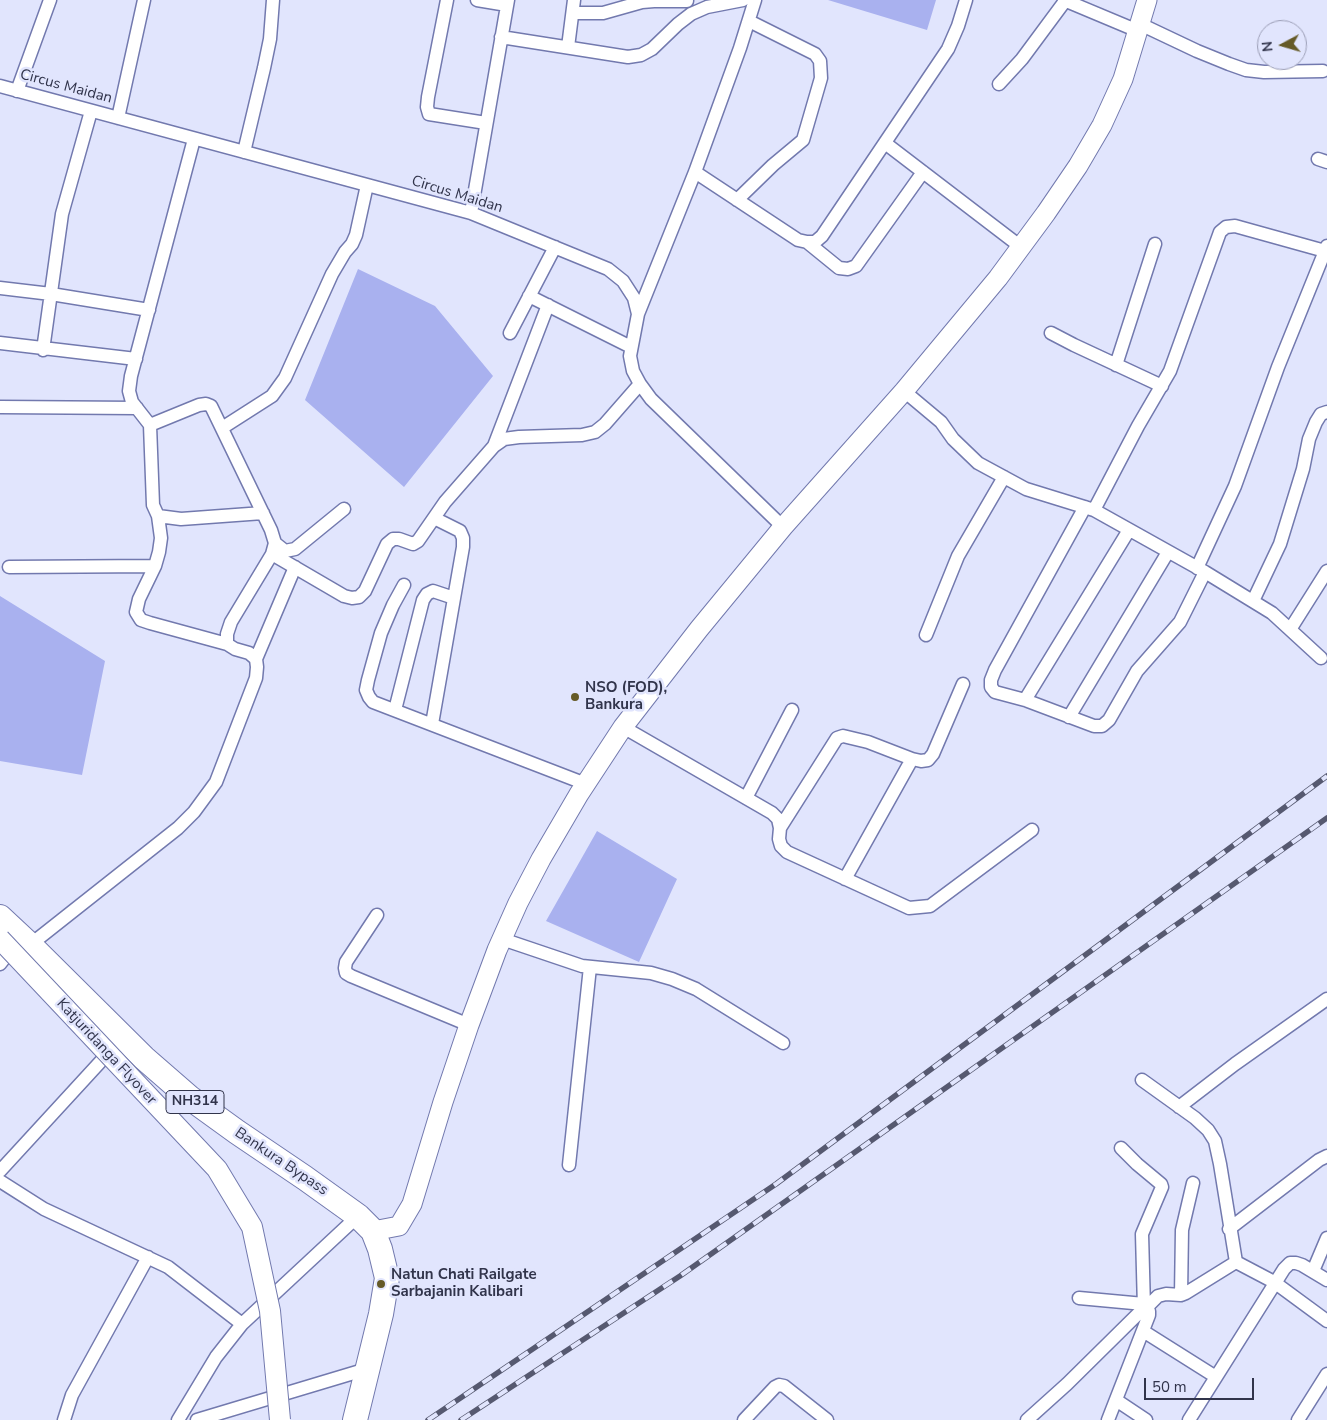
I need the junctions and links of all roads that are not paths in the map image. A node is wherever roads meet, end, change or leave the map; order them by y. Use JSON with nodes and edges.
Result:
{"nodes":[{"id":1,"x":50,"y":0,"type":"edge"},
{"id":2,"x":144,"y":0,"type":"edge"},
{"id":3,"x":273,"y":0,"type":"edge"},
{"id":4,"x":447,"y":0,"type":"edge"},
{"id":5,"x":477,"y":0,"type":"edge"},
{"id":6,"x":687,"y":0,"type":"edge"},
{"id":7,"x":743,"y":0,"type":"edge"},
{"id":8,"x":755,"y":0,"type":"edge"},
{"id":9,"x":966,"y":0,"type":"edge"},
{"id":10,"x":1065,"y":0,"type":"edge"},
{"id":11,"x":1147,"y":0,"type":"edge"},
{"id":12,"x":508,"y":3,"type":"edge"},
{"id":13,"x":574,"y":6,"type":"edge"},
{"id":14,"x":685,"y":18,"type":"junction"},
{"id":15,"x":749,"y":21,"type":"junction"},
{"id":16,"x":1139,"y":27,"type":"junction"},
{"id":17,"x":501,"y":37,"type":"junction"},
{"id":18,"x":568,"y":47,"type":"junction"},
{"id":19,"x":1323,"y":71,"type":"dead end"},
{"id":20,"x":999,"y":84,"type":"dead end"},
{"id":21,"x":0,"y":86,"type":"edge"},
{"id":22,"x":18,"y":91,"type":"junction"},
{"id":23,"x":91,"y":111,"type":"junction"},
{"id":24,"x":118,"y":118,"type":"junction"},
{"id":25,"x":486,"y":123,"type":"junction"},
{"id":26,"x":194,"y":139,"type":"junction"},
{"id":27,"x":884,"y":143,"type":"junction"},
{"id":28,"x":244,"y":152,"type":"junction"},
{"id":29,"x":694,"y":172,"type":"junction"},
{"id":30,"x":923,"y":172,"type":"junction"},
{"id":31,"x":367,"y":185,"type":"junction"},
{"id":32,"x":737,"y":200,"type":"junction"},
{"id":33,"x":471,"y":213,"type":"junction"},
{"id":34,"x":807,"y":242,"type":"junction"},
{"id":35,"x":1155,"y":244,"type":"dead end"},
{"id":36,"x":1021,"y":246,"type":"junction"},
{"id":37,"x":555,"y":247,"type":"junction"},
{"id":38,"x":1326,"y":248,"type":"edge"},
{"id":39,"x":0,"y":288,"type":"edge"},
{"id":40,"x":51,"y":294,"type":"junction"},
{"id":41,"x":530,"y":296,"type":"junction"},
{"id":42,"x":548,"y":305,"type":"junction"},
{"id":43,"x":149,"y":310,"type":"junction"},
{"id":44,"x":638,"y":314,"type":"junction"},
{"id":45,"x":510,"y":333,"type":"dead end"},
{"id":46,"x":1051,"y":333,"type":"dead end"},
{"id":47,"x":0,"y":344,"type":"edge"},
{"id":48,"x":631,"y":347,"type":"junction"},
{"id":49,"x":43,"y":350,"type":"junction"},
{"id":50,"x":136,"y":359,"type":"junction"},
{"id":51,"x":1116,"y":365,"type":"junction"},
{"id":52,"x":640,"y":384,"type":"junction"},
{"id":53,"x":1162,"y":386,"type":"junction"},
{"id":54,"x":904,"y":391,"type":"junction"},
{"id":55,"x":0,"y":407,"type":"edge"},
{"id":56,"x":137,"y":408,"type":"junction"},
{"id":57,"x":1327,"y":412,"type":"edge"},
{"id":58,"x":150,"y":425,"type":"junction"},
{"id":59,"x":222,"y":428,"type":"junction"},
{"id":60,"x":494,"y":446,"type":"junction"},
{"id":61,"x":1004,"y":477,"type":"junction"},
{"id":62,"x":344,"y":509,"type":"dead end"},
{"id":63,"x":1090,"y":509,"type":"junction"},
{"id":64,"x":263,"y":513,"type":"junction"},
{"id":65,"x":158,"y":516,"type":"junction"},
{"id":66,"x":434,"y":518,"type":"junction"},
{"id":67,"x":783,"y":527,"type":"junction"},
{"id":68,"x":1129,"y":530,"type":"junction"},
{"id":69,"x":273,"y":548,"type":"junction"},
{"id":70,"x":1168,"y":552,"type":"junction"},
{"id":71,"x":155,"y":566,"type":"junction"},
{"id":72,"x":9,"y":567,"type":"dead end"},
{"id":73,"x":295,"y":567,"type":"junction"},
{"id":74,"x":1201,"y":570,"type":"junction"},
{"id":75,"x":1327,"y":571,"type":"edge"},
{"id":76,"x":404,"y":585,"type":"dead end"},
{"id":77,"x":454,"y":598,"type":"junction"},
{"id":78,"x":1253,"y":601,"type":"junction"},
{"id":79,"x":1290,"y":628,"type":"junction"},
{"id":80,"x":926,"y":635,"type":"dead end"},
{"id":81,"x":227,"y":644,"type":"junction"},
{"id":82,"x":1321,"y":658,"type":"dead end"},
{"id":83,"x":256,"y":659,"type":"junction"},
{"id":84,"x":963,"y":684,"type":"dead end"},
{"id":85,"x":1025,"y":700,"type":"junction"},
{"id":86,"x":395,"y":710,"type":"junction"},
{"id":87,"x":792,"y":710,"type":"dead end"},
{"id":88,"x":1069,"y":717,"type":"junction"},
{"id":89,"x":432,"y":724,"type":"junction"},
{"id":90,"x":623,"y":727,"type":"junction"},
{"id":91,"x":912,"y":759,"type":"junction"},
{"id":92,"x":586,"y":784,"type":"junction"},
{"id":93,"x":746,"y":798,"type":"junction"},
{"id":94,"x":780,"y":828,"type":"junction"},
{"id":95,"x":1032,"y":830,"type":"dead end"},
{"id":96,"x":845,"y":878,"type":"junction"},
{"id":97,"x":377,"y":915,"type":"dead end"},
{"id":98,"x":0,"y":917,"type":"edge"},
{"id":99,"x":502,"y":939,"type":"junction"},
{"id":100,"x":17,"y":940,"type":"edge"},
{"id":101,"x":0,"y":964,"type":"edge"},
{"id":102,"x":590,"y":967,"type":"junction"},
{"id":103,"x":1327,"y":999,"type":"edge"},
{"id":104,"x":469,"y":1024,"type":"junction"},
{"id":105,"x":123,"y":1038,"type":"junction"},
{"id":106,"x":783,"y":1043,"type":"dead end"},
{"id":107,"x":1142,"y":1080,"type":"dead end"},
{"id":108,"x":1180,"y":1107,"type":"junction"},
{"id":109,"x":1120,"y":1148,"type":"dead end"},
{"id":110,"x":1327,"y":1156,"type":"edge"},
{"id":111,"x":569,"y":1165,"type":"dead end"},
{"id":112,"x":0,"y":1171,"type":"edge"},
{"id":113,"x":0,"y":1182,"type":"edge"},
{"id":114,"x":1193,"y":1183,"type":"dead end"},
{"id":115,"x":365,"y":1223,"type":"junction"},
{"id":116,"x":1229,"y":1229,"type":"junction"},
{"id":117,"x":1327,"y":1238,"type":"edge"},
{"id":118,"x":148,"y":1257,"type":"junction"},
{"id":119,"x":1236,"y":1262,"type":"junction"},
{"id":120,"x":1313,"y":1271,"type":"junction"},
{"id":121,"x":1327,"y":1280,"type":"edge"},
{"id":122,"x":1274,"y":1282,"type":"junction"},
{"id":123,"x":1181,"y":1295,"type":"junction"},
{"id":124,"x":1079,"y":1298,"type":"dead end"},
{"id":125,"x":1145,"y":1307,"type":"junction"},
{"id":126,"x":1327,"y":1321,"type":"edge"},
{"id":127,"x":242,"y":1324,"type":"junction"},
{"id":128,"x":1144,"y":1332,"type":"junction"},
{"id":129,"x":367,"y":1369,"type":"junction"},
{"id":130,"x":1327,"y":1374,"type":"edge"},
{"id":131,"x":1216,"y":1377,"type":"junction"},
{"id":132,"x":1116,"y":1400,"type":"junction"},
{"id":133,"x":64,"y":1420,"type":"edge"},
{"id":134,"x":178,"y":1420,"type":"edge"},
{"id":135,"x":196,"y":1420,"type":"edge"},
{"id":136,"x":280,"y":1420,"type":"edge"},
{"id":137,"x":355,"y":1420,"type":"edge"},
{"id":138,"x":744,"y":1420,"type":"edge"},
{"id":139,"x":827,"y":1420,"type":"edge"},
{"id":140,"x":1027,"y":1420,"type":"edge"},
{"id":141,"x":1108,"y":1420,"type":"edge"},
{"id":142,"x":1146,"y":1420,"type":"edge"},
{"id":143,"x":1188,"y":1420,"type":"edge"},
{"id":144,"x":1298,"y":1420,"type":"edge"}],
"edges":[{"from":1,"to":22,"type":"street"},
{"from":2,"to":24,"type":"street"},
{"from":3,"to":28,"type":"street"},
{"from":4,"to":25,"type":"street"},
{"from":5,"to":12,"type":"street"},
{"from":6,"to":13,"type":"street"},
{"from":6,"to":14,"type":"street"},
{"from":7,"to":14,"type":"street"},
{"from":8,"to":15,"type":"street"},
{"from":9,"to":27,"type":"street"},
{"from":10,"to":16,"type":"street"},
{"from":10,"to":20,"type":"street"},
{"from":11,"to":16,"type":"street"},
{"from":12,"to":17,"type":"street"},
{"from":13,"to":18,"type":"street"},
{"from":14,"to":18,"type":"street"},
{"from":15,"to":29,"type":"street"},
{"from":15,"to":32,"type":"street"},
{"from":16,"to":19,"type":"street"},
{"from":16,"to":36,"type":"street"},
{"from":17,"to":18,"type":"street"},
{"from":17,"to":25,"type":"street"},
{"from":21,"to":22,"type":"street","name":"Circus Maidan"},
{"from":22,"to":23,"type":"street","name":"Circus Maidan"},
{"from":23,"to":24,"type":"street","name":"Circus Maidan"},
{"from":23,"to":40,"type":"street"},
{"from":24,"to":26,"type":"street","name":"Circus Maidan"},
{"from":25,"to":33,"type":"street"},
{"from":26,"to":28,"type":"street","name":"Circus Maidan"},
{"from":26,"to":43,"type":"street"},
{"from":27,"to":30,"type":"street"},
{"from":27,"to":34,"type":"street"},
{"from":28,"to":31,"type":"street","name":"Circus Maidan"},
{"from":29,"to":32,"type":"street"},
{"from":29,"to":44,"type":"street"},
{"from":30,"to":34,"type":"street"},
{"from":30,"to":36,"type":"street"},
{"from":31,"to":33,"type":"street","name":"Circus Maidan"},
{"from":31,"to":59,"type":"street"},
{"from":32,"to":34,"type":"street"},
{"from":33,"to":37,"type":"street","name":"Circus Maidan"},
{"from":35,"to":51,"type":"street"},
{"from":36,"to":54,"type":"street"},
{"from":37,"to":41,"type":"street"},
{"from":37,"to":44,"type":"street","name":"Circus Maidan"},
{"from":38,"to":53,"type":"street"},
{"from":38,"to":74,"type":"street"},
{"from":39,"to":40,"type":"street"},
{"from":40,"to":43,"type":"street"},
{"from":40,"to":49,"type":"street"},
{"from":41,"to":42,"type":"street"},
{"from":41,"to":45,"type":"street"},
{"from":42,"to":48,"type":"street"},
{"from":42,"to":60,"type":"street"},
{"from":43,"to":50,"type":"street"},
{"from":44,"to":48,"type":"street"},
{"from":46,"to":51,"type":"street"},
{"from":47,"to":49,"type":"street"},
{"from":48,"to":52,"type":"street"},
{"from":49,"to":50,"type":"street"},
{"from":50,"to":56,"type":"street"},
{"from":51,"to":53,"type":"street"},
{"from":52,"to":60,"type":"street"},
{"from":52,"to":67,"type":"street"},
{"from":53,"to":63,"type":"street"},
{"from":54,"to":61,"type":"street"},
{"from":54,"to":67,"type":"street"},
{"from":55,"to":56,"type":"street"},
{"from":56,"to":58,"type":"street"},
{"from":57,"to":78,"type":"street"},
{"from":58,"to":59,"type":"street"},
{"from":58,"to":65,"type":"street"},
{"from":59,"to":64,"type":"street"},
{"from":60,"to":66,"type":"street"},
{"from":61,"to":63,"type":"street"},
{"from":61,"to":80,"type":"street"},
{"from":62,"to":69,"type":"street"},
{"from":63,"to":68,"type":"street"},
{"from":63,"to":85,"type":"street"},
{"from":64,"to":65,"type":"street"},
{"from":64,"to":69,"type":"street"},
{"from":65,"to":71,"type":"street"},
{"from":66,"to":73,"type":"street"},
{"from":66,"to":77,"type":"street"},
{"from":67,"to":90,"type":"street"},
{"from":68,"to":70,"type":"street"},
{"from":68,"to":85,"type":"street"},
{"from":69,"to":73,"type":"street"},
{"from":69,"to":81,"type":"street"},
{"from":70,"to":74,"type":"street"},
{"from":70,"to":88,"type":"street"},
{"from":71,"to":72,"type":"street"},
{"from":71,"to":81,"type":"street"},
{"from":73,"to":83,"type":"street"},
{"from":74,"to":78,"type":"street"},
{"from":74,"to":88,"type":"street"},
{"from":75,"to":79,"type":"street"},
{"from":76,"to":86,"type":"street"},
{"from":77,"to":86,"type":"street"},
{"from":77,"to":89,"type":"street"},
{"from":78,"to":79,"type":"street"},
{"from":79,"to":82,"type":"street"},
{"from":81,"to":83,"type":"street"},
{"from":83,"to":100,"type":"street"},
{"from":84,"to":91,"type":"street"},
{"from":85,"to":88,"type":"street"},
{"from":86,"to":89,"type":"street"},
{"from":87,"to":93,"type":"street"},
{"from":89,"to":92,"type":"street"},
{"from":90,"to":92,"type":"street"},
{"from":90,"to":93,"type":"street"},
{"from":91,"to":94,"type":"street"},
{"from":91,"to":96,"type":"street"},
{"from":92,"to":99,"type":"street"},
{"from":93,"to":94,"type":"street"},
{"from":94,"to":96,"type":"street"},
{"from":95,"to":96,"type":"street"},
{"from":97,"to":104,"type":"street"},
{"from":98,"to":100,"type":"highway","name":"Bankura Bypass","number":"NH314"},
{"from":99,"to":102,"type":"street"},
{"from":99,"to":104,"type":"street"},
{"from":100,"to":101,"type":"street"},
{"from":100,"to":105,"type":"highway","name":"Bankura Bypass","number":"NH314"},
{"from":100,"to":136,"type":"main road","name":"Katjuridanga Flyover","bridge":true},
{"from":102,"to":106,"type":"street"},
{"from":102,"to":111,"type":"street"},
{"from":103,"to":108,"type":"street"},
{"from":104,"to":115,"type":"street"},
{"from":105,"to":112,"type":"street"},
{"from":105,"to":115,"type":"highway","name":"Bankura Bypass","number":"NH314"},
{"from":107,"to":108,"type":"street"},
{"from":108,"to":116,"type":"street"},
{"from":109,"to":125,"type":"street"},
{"from":110,"to":116,"type":"street"},
{"from":113,"to":118,"type":"street"},
{"from":114,"to":123,"type":"street"},
{"from":115,"to":127,"type":"street"},
{"from":115,"to":129,"type":"highway"},
{"from":116,"to":119,"type":"street"},
{"from":117,"to":120,"type":"street"},
{"from":118,"to":127,"type":"street"},
{"from":118,"to":133,"type":"street"},
{"from":119,"to":122,"type":"street"},
{"from":119,"to":123,"type":"street"},
{"from":120,"to":121,"type":"street"},
{"from":120,"to":122,"type":"street"},
{"from":122,"to":126,"type":"street"},
{"from":122,"to":131,"type":"street"},
{"from":123,"to":125,"type":"street"},
{"from":124,"to":125,"type":"street"},
{"from":125,"to":128,"type":"street"},
{"from":125,"to":140,"type":"street"},
{"from":127,"to":134,"type":"street"},
{"from":128,"to":131,"type":"street"},
{"from":128,"to":132,"type":"street"},
{"from":129,"to":135,"type":"street"},
{"from":129,"to":137,"type":"highway"},
{"from":130,"to":144,"type":"street"},
{"from":131,"to":143,"type":"street"},
{"from":132,"to":141,"type":"street"},
{"from":132,"to":142,"type":"street"},
{"from":138,"to":139,"type":"street"}]}
